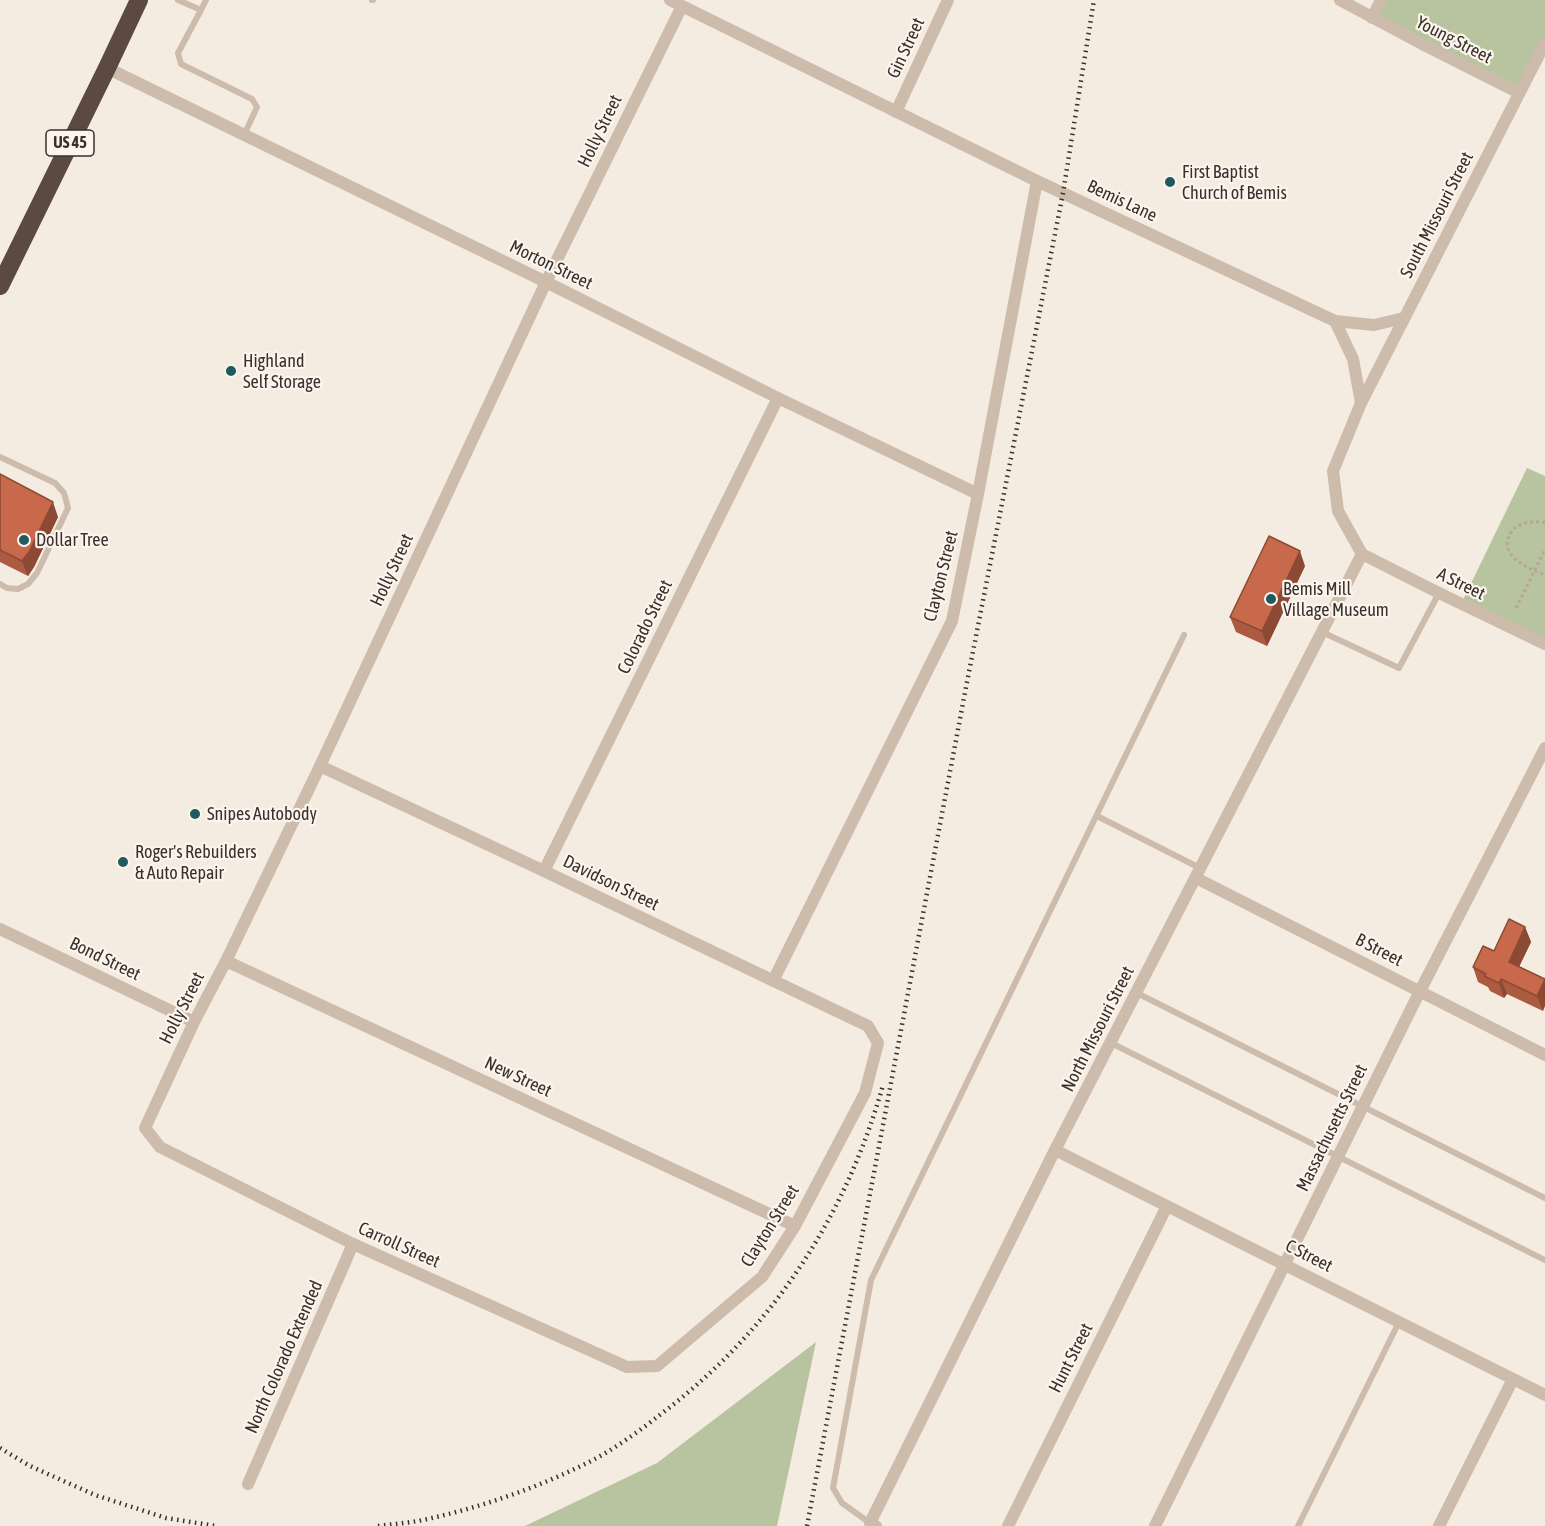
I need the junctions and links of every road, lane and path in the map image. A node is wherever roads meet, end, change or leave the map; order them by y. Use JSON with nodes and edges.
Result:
{"nodes":[{"id":1,"x":139,"y":0,"type":"edge"},
{"id":2,"x":178,"y":0,"type":"edge"},
{"id":3,"x":206,"y":0,"type":"edge"},
{"id":4,"x":670,"y":0,"type":"edge"},
{"id":5,"x":948,"y":0,"type":"edge"},
{"id":6,"x":1340,"y":0,"type":"edge"},
{"id":7,"x":1381,"y":0,"type":"edge"},
{"id":8,"x":682,"y":6,"type":"junction"},
{"id":9,"x":201,"y":10,"type":"junction"},
{"id":10,"x":1372,"y":18,"type":"junction"},
{"id":11,"x":1545,"y":43,"type":"edge"},
{"id":12,"x":107,"y":68,"type":"junction"},
{"id":13,"x":1520,"y":93,"type":"junction"},
{"id":14,"x":896,"y":112,"type":"junction"},
{"id":15,"x":244,"y":135,"type":"junction"},
{"id":16,"x":1037,"y":181,"type":"junction"},
{"id":17,"x":2,"y":277,"type":"edge"},
{"id":18,"x":546,"y":282,"type":"junction"},
{"id":19,"x":1404,"y":318,"type":"junction"},
{"id":20,"x":1335,"y":321,"type":"junction"},
{"id":21,"x":778,"y":398,"type":"junction"},
{"id":22,"x":1361,"y":404,"type":"junction"},
{"id":23,"x":0,"y":457,"type":"edge"},
{"id":24,"x":978,"y":494,"type":"junction"},
{"id":25,"x":1545,"y":523,"type":"edge"},
{"id":26,"x":1545,"y":549,"type":"edge"},
{"id":27,"x":1362,"y":554,"type":"junction"},
{"id":28,"x":1534,"y":570,"type":"junction"},
{"id":29,"x":1545,"y":575,"type":"edge"},
{"id":30,"x":0,"y":584,"type":"edge"},
{"id":31,"x":1439,"y":593,"type":"junction"},
{"id":32,"x":1516,"y":608,"type":"dead end"},
{"id":33,"x":1322,"y":632,"type":"junction"},
{"id":34,"x":1184,"y":635,"type":"dead end"},
{"id":35,"x":1545,"y":644,"type":"edge"},
{"id":36,"x":1545,"y":748,"type":"edge"},
{"id":37,"x":320,"y":766,"type":"junction"},
{"id":38,"x":1097,"y":816,"type":"junction"},
{"id":39,"x":544,"y":871,"type":"junction"},
{"id":40,"x":1198,"y":873,"type":"junction"},
{"id":41,"x":0,"y":929,"type":"edge"},
{"id":42,"x":226,"y":961,"type":"junction"},
{"id":43,"x":773,"y":981,"type":"junction"},
{"id":44,"x":1420,"y":991,"type":"junction"},
{"id":45,"x":1137,"y":993,"type":"junction"},
{"id":46,"x":194,"y":1022,"type":"junction"},
{"id":47,"x":1111,"y":1042,"type":"junction"},
{"id":48,"x":878,"y":1043,"type":"joint"},
{"id":49,"x":1545,"y":1055,"type":"edge"},
{"id":50,"x":1363,"y":1106,"type":"junction"},
{"id":51,"x":160,"y":1147,"type":"joint"},
{"id":52,"x":1055,"y":1150,"type":"junction"},
{"id":53,"x":1338,"y":1156,"type":"junction"},
{"id":54,"x":1545,"y":1198,"type":"edge"},
{"id":55,"x":1167,"y":1206,"type":"junction"},
{"id":56,"x":795,"y":1226,"type":"junction"},
{"id":57,"x":353,"y":1244,"type":"junction"},
{"id":58,"x":1545,"y":1260,"type":"edge"},
{"id":59,"x":1285,"y":1264,"type":"junction"},
{"id":60,"x":1400,"y":1322,"type":"junction"},
{"id":61,"x":627,"y":1367,"type":"joint"},
{"id":62,"x":1513,"y":1379,"type":"junction"},
{"id":63,"x":1545,"y":1395,"type":"edge"},
{"id":64,"x":248,"y":1484,"type":"dead end"},
{"id":65,"x":873,"y":1524,"type":"edge"},
{"id":66,"x":1008,"y":1526,"type":"edge"},
{"id":67,"x":1155,"y":1526,"type":"edge"},
{"id":68,"x":1298,"y":1526,"type":"edge"},
{"id":69,"x":1439,"y":1526,"type":"edge"}],
"edges":[{"from":1,"to":12,"type":"highway","number":"US 45"},
{"from":2,"to":9,"type":"lane"},
{"from":3,"to":9,"type":"lane"},
{"from":4,"to":8,"type":"street","name":"Bemis Lane"},
{"from":5,"to":14,"type":"street","name":"Gin Street"},
{"from":6,"to":10,"type":"street","name":"Young Street"},
{"from":7,"to":10,"type":"street"},
{"from":8,"to":14,"type":"street","name":"Bemis Lane"},
{"from":8,"to":18,"type":"street","name":"Holly Street"},
{"from":9,"to":15,"type":"lane"},
{"from":10,"to":13,"type":"street","name":"Young Street"},
{"from":11,"to":13,"type":"street","name":"South Missouri Street"},
{"from":12,"to":15,"type":"street","name":"Morton Street"},
{"from":12,"to":17,"type":"highway","number":"US 45"},
{"from":13,"to":19,"type":"street","name":"South Missouri Street"},
{"from":14,"to":16,"type":"street","name":"Bemis Lane"},
{"from":15,"to":18,"type":"street","name":"Morton Street"},
{"from":16,"to":20,"type":"street","name":"Bemis Lane"},
{"from":16,"to":24,"type":"street","name":"Clayton Street"},
{"from":18,"to":21,"type":"street","name":"Morton Street"},
{"from":18,"to":37,"type":"street","name":"Holly Street"},
{"from":19,"to":20,"type":"street","name":"Bemis Lane"},
{"from":19,"to":22,"type":"street","name":"South Missouri Street"},
{"from":20,"to":22,"type":"street"},
{"from":21,"to":24,"type":"street","name":"Morton Street"},
{"from":21,"to":39,"type":"street","name":"Colorado Street"},
{"from":22,"to":27,"type":"street"},
{"from":23,"to":30,"type":"lane"},
{"from":24,"to":43,"type":"street","name":"Clayton Street"},
{"from":25,"to":28,"type":"path"},
{"from":26,"to":28,"type":"path"},
{"from":27,"to":31,"type":"street","name":"A Street"},
{"from":27,"to":33,"type":"street","name":"North Missouri Street"},
{"from":28,"to":29,"type":"path"},
{"from":28,"to":32,"type":"path"},
{"from":31,"to":33,"type":"lane"},
{"from":31,"to":35,"type":"street","name":"A Street"},
{"from":33,"to":40,"type":"street","name":"North Missouri Street"},
{"from":34,"to":38,"type":"lane"},
{"from":36,"to":44,"type":"street","name":"Massachusetts Street"},
{"from":37,"to":39,"type":"street","name":"Davidson Street"},
{"from":37,"to":42,"type":"street","name":"Holly Street"},
{"from":38,"to":40,"type":"lane"},
{"from":38,"to":65,"type":"lane"},
{"from":39,"to":43,"type":"street","name":"Davidson Street"},
{"from":40,"to":44,"type":"street","name":"B Street"},
{"from":40,"to":45,"type":"street","name":"North Missouri Street"},
{"from":41,"to":46,"type":"street","name":"Bond Street"},
{"from":42,"to":46,"type":"street","name":"Holly Street"},
{"from":42,"to":56,"type":"street","name":"New Street"},
{"from":43,"to":48,"type":"street","name":"Davidson Street"},
{"from":44,"to":49,"type":"street","name":"B Street"},
{"from":44,"to":50,"type":"street","name":"Massachusetts Street"},
{"from":45,"to":47,"type":"street","name":"North Missouri Street"},
{"from":45,"to":50,"type":"lane"},
{"from":46,"to":51,"type":"street","name":"Holly Street"},
{"from":47,"to":52,"type":"street","name":"North Missouri Street"},
{"from":47,"to":53,"type":"lane"},
{"from":48,"to":56,"type":"street","name":"Clayton Street"},
{"from":50,"to":53,"type":"street","name":"Massachusetts Street"},
{"from":50,"to":54,"type":"lane"},
{"from":51,"to":57,"type":"street","name":"Carroll Street"},
{"from":52,"to":55,"type":"street","name":"C Street"},
{"from":52,"to":65,"type":"street","name":"North Missouri Street"},
{"from":53,"to":58,"type":"lane"},
{"from":53,"to":59,"type":"street","name":"Massachusetts Street"},
{"from":55,"to":59,"type":"street","name":"C Street"},
{"from":55,"to":66,"type":"street","name":"Hunt Street"},
{"from":56,"to":61,"type":"street","name":"Clayton Street"},
{"from":57,"to":61,"type":"street","name":"Carroll Street"},
{"from":57,"to":64,"type":"street","name":"North Colorado Extended"},
{"from":59,"to":60,"type":"street","name":"C Street"},
{"from":59,"to":67,"type":"street","name":"Massachusetts Street"},
{"from":60,"to":62,"type":"street","name":"C Street"},
{"from":60,"to":68,"type":"lane"},
{"from":62,"to":63,"type":"street","name":"C Street"},
{"from":62,"to":69,"type":"street"}]}
